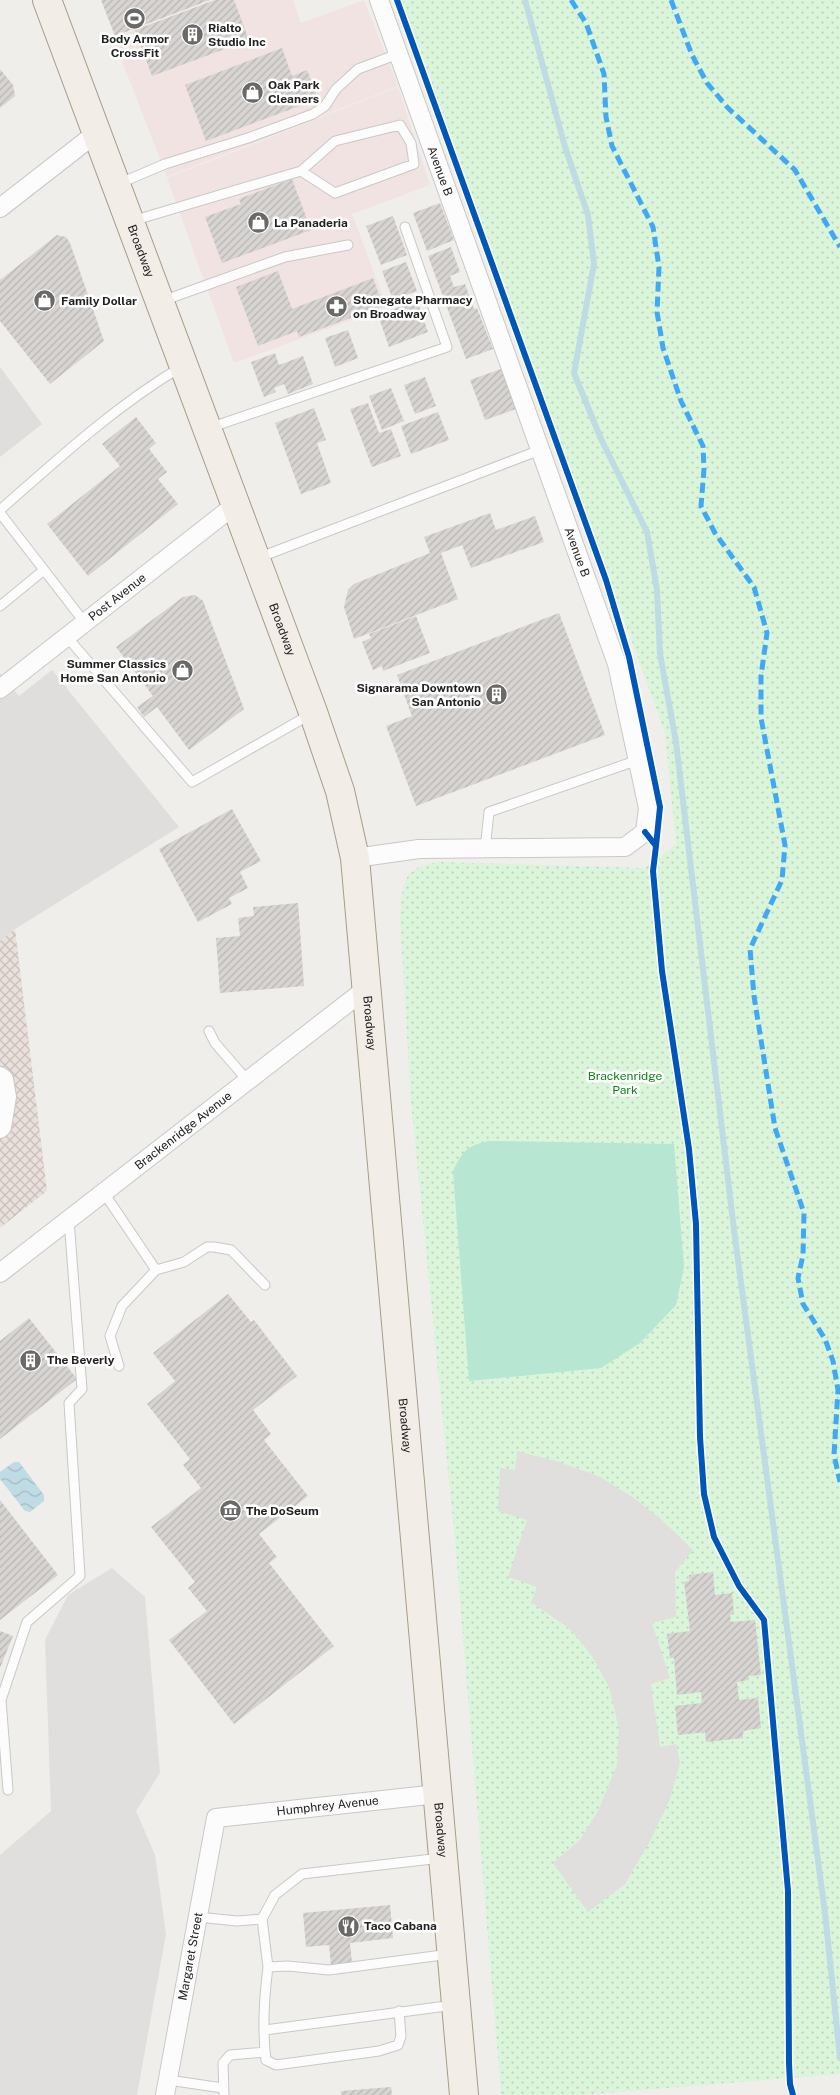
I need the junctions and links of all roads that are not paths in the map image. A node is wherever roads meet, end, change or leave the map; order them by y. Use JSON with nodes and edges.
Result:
{"nodes":[{"id":1,"x":47,"y":0,"type":"edge"},
{"id":2,"x":379,"y":0,"type":"edge"},
{"id":3,"x":398,"y":54,"type":"junction"},
{"id":4,"x":95,"y":134,"type":"junction"},
{"id":5,"x":428,"y":137,"type":"junction"},
{"id":6,"x":411,"y":144,"type":"junction"},
{"id":7,"x":301,"y":171,"type":"junction"},
{"id":8,"x":115,"y":186,"type":"junction"},
{"id":9,"x":0,"y":208,"type":"edge"},
{"id":10,"x":129,"y":222,"type":"junction"},
{"id":11,"x":405,"y":227,"type":"dead end"},
{"id":12,"x":348,"y":245,"type":"dead end"},
{"id":13,"x":160,"y":302,"type":"junction"},
{"id":14,"x":183,"y":366,"type":"junction"},
{"id":15,"x":206,"y":429,"type":"junction"},
{"id":16,"x":540,"y":450,"type":"junction"},
{"id":17,"x":235,"y":505,"type":"junction"},
{"id":18,"x":0,"y":512,"type":"edge"},
{"id":19,"x":256,"y":559,"type":"junction"},
{"id":20,"x":44,"y":570,"type":"junction"},
{"id":21,"x":0,"y":606,"type":"edge"},
{"id":22,"x":85,"y":623,"type":"junction"},
{"id":23,"x":67,"y":637,"type":"junction"},
{"id":24,"x":0,"y":689,"type":"edge"},
{"id":25,"x":313,"y":712,"type":"junction"},
{"id":26,"x":638,"y":760,"type":"junction"},
{"id":27,"x":485,"y":850,"type":"junction"},
{"id":28,"x":355,"y":858,"type":"junction"},
{"id":29,"x":367,"y":988,"type":"junction"},
{"id":30,"x":209,"y":1031,"type":"dead end"},
{"id":31,"x":0,"y":1076,"type":"edge"},
{"id":32,"x":248,"y":1081,"type":"junction"},
{"id":33,"x":0,"y":1129,"type":"edge"},
{"id":34,"x":104,"y":1193,"type":"junction"},
{"id":35,"x":69,"y":1220,"type":"junction"},
{"id":36,"x":156,"y":1270,"type":"junction"},
{"id":37,"x":0,"y":1274,"type":"edge"},
{"id":38,"x":264,"y":1285,"type":"dead end"},
{"id":39,"x":119,"y":1366,"type":"dead end"},
{"id":40,"x":8,"y":1790,"type":"dead end"},
{"id":41,"x":438,"y":1794,"type":"junction"},
{"id":42,"x":216,"y":1818,"type":"joint"},
{"id":43,"x":443,"y":1857,"type":"junction"},
{"id":44,"x":198,"y":1918,"type":"junction"},
{"id":45,"x":262,"y":1918,"type":"junction"},
{"id":46,"x":452,"y":1954,"type":"junction"},
{"id":47,"x":268,"y":1967,"type":"junction"},
{"id":48,"x":456,"y":2005,"type":"junction"},
{"id":49,"x":399,"y":2011,"type":"junction"},
{"id":50,"x":265,"y":2030,"type":"junction"},
{"id":51,"x":265,"y":2052,"type":"junction"},
{"id":52,"x":167,"y":2087,"type":"edge"},
{"id":53,"x":223,"y":2092,"type":"edge"},
{"id":54,"x":464,"y":2095,"type":"edge"}],
"edges":[{"from":1,"to":4,"type":"main road","name":"Broadway"},
{"from":2,"to":3,"type":"street","name":"Avenue B"},
{"from":3,"to":5,"type":"street","name":"Avenue B"},
{"from":3,"to":8,"type":"lane"},
{"from":4,"to":8,"type":"main road","name":"Broadway"},
{"from":4,"to":9,"type":"street"},
{"from":5,"to":6,"type":"lane"},
{"from":5,"to":16,"type":"street","name":"Avenue B"},
{"from":6,"to":7,"type":"lane"},
{"from":6,"to":7,"type":"lane"},
{"from":7,"to":10,"type":"lane"},
{"from":8,"to":10,"type":"main road","name":"Broadway"},
{"from":10,"to":13,"type":"main road","name":"Broadway"},
{"from":11,"to":15,"type":"lane"},
{"from":12,"to":13,"type":"lane"},
{"from":13,"to":14,"type":"main road","name":"Broadway"},
{"from":14,"to":15,"type":"main road","name":"Broadway"},
{"from":14,"to":18,"type":"lane"},
{"from":15,"to":17,"type":"main road","name":"Broadway"},
{"from":16,"to":19,"type":"lane"},
{"from":16,"to":26,"type":"street","name":"Avenue B"},
{"from":17,"to":19,"type":"main road","name":"Broadway"},
{"from":17,"to":22,"type":"street","name":"Post Avenue"},
{"from":18,"to":20,"type":"lane"},
{"from":19,"to":25,"type":"main road","name":"Broadway"},
{"from":20,"to":21,"type":"lane"},
{"from":20,"to":22,"type":"lane"},
{"from":22,"to":23,"type":"street","name":"Post Avenue"},
{"from":23,"to":24,"type":"street","name":"Post Avenue"},
{"from":23,"to":25,"type":"lane"},
{"from":25,"to":28,"type":"main road","name":"Broadway"},
{"from":26,"to":27,"type":"lane"},
{"from":26,"to":27,"type":"street","name":"Avenue B"},
{"from":27,"to":28,"type":"street","name":"Avenue B"},
{"from":28,"to":29,"type":"main road","name":"Broadway"},
{"from":29,"to":32,"type":"street","name":"Brackenridge Avenue"},
{"from":29,"to":41,"type":"main road","name":"Broadway"},
{"from":30,"to":32,"type":"lane"},
{"from":31,"to":33,"type":"street"},
{"from":32,"to":34,"type":"street","name":"Brackenridge Avenue"},
{"from":34,"to":35,"type":"street","name":"Brackenridge Avenue"},
{"from":34,"to":36,"type":"lane"},
{"from":35,"to":37,"type":"street","name":"Brackenridge Avenue"},
{"from":35,"to":40,"type":"lane"},
{"from":36,"to":38,"type":"lane"},
{"from":36,"to":39,"type":"lane"},
{"from":41,"to":42,"type":"street","name":"Humphrey Avenue"},
{"from":41,"to":43,"type":"main road","name":"Broadway"},
{"from":42,"to":44,"type":"street","name":"Margaret Street"},
{"from":43,"to":45,"type":"lane"},
{"from":43,"to":46,"type":"main road","name":"Broadway"},
{"from":44,"to":45,"type":"lane"},
{"from":44,"to":52,"type":"street","name":"Margaret Street"},
{"from":45,"to":47,"type":"lane"},
{"from":46,"to":47,"type":"lane"},
{"from":46,"to":48,"type":"main road","name":"Broadway"},
{"from":47,"to":50,"type":"lane"},
{"from":48,"to":49,"type":"lane"},
{"from":48,"to":54,"type":"main road","name":"Broadway"},
{"from":49,"to":50,"type":"lane"},
{"from":49,"to":51,"type":"lane"},
{"from":50,"to":51,"type":"lane"},
{"from":51,"to":53,"type":"lane"},
{"from":52,"to":53,"type":"lane"}]}
